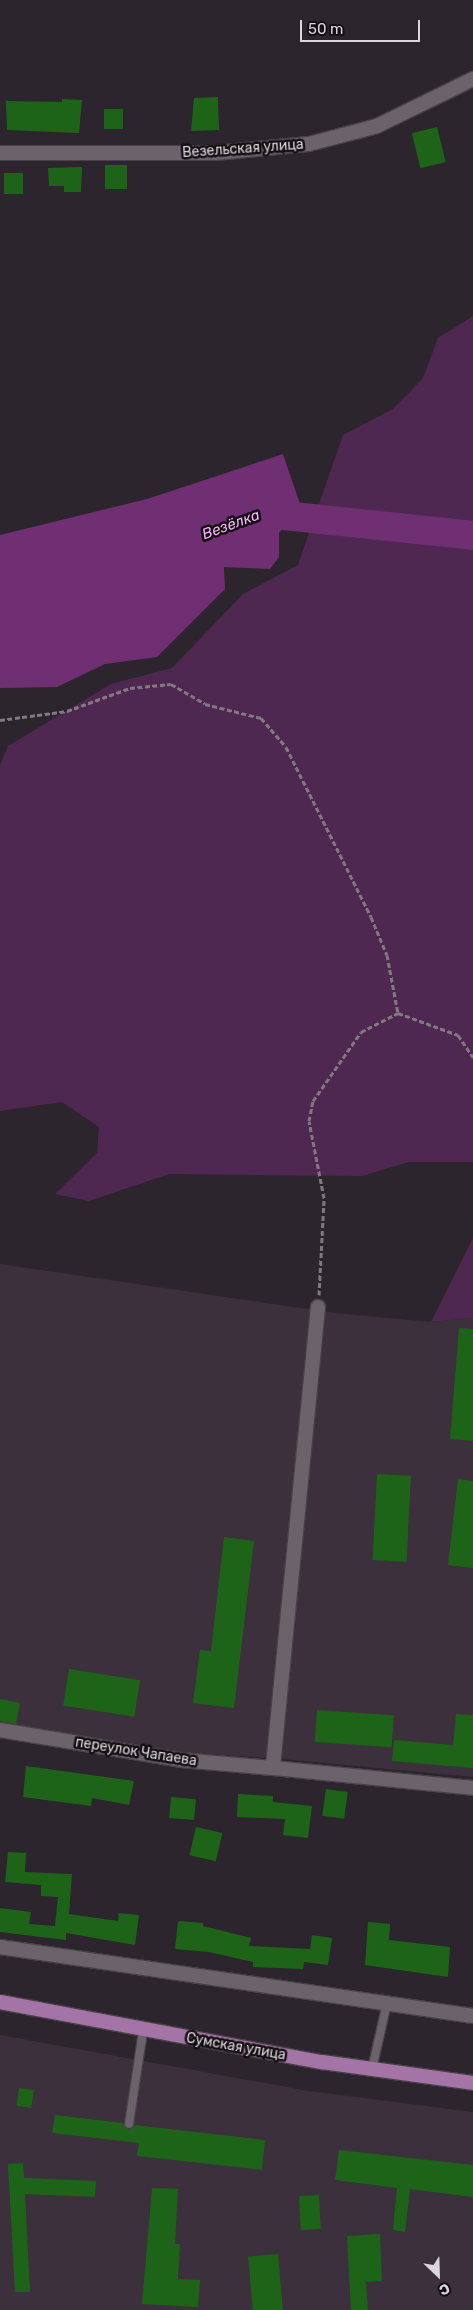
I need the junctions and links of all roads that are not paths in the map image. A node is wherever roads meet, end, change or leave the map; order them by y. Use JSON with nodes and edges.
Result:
{"nodes":[{"id":1,"x":473,"y":79,"type":"edge"},
{"id":2,"x":0,"y":153,"type":"edge"},
{"id":3,"x":318,"y":1308,"type":"road end"},
{"id":4,"x":0,"y":1730,"type":"edge"},
{"id":5,"x":273,"y":1768,"type":"junction"},
{"id":6,"x":473,"y":1788,"type":"edge"},
{"id":7,"x":0,"y":1947,"type":"edge"},
{"id":8,"x":0,"y":2002,"type":"edge"},
{"id":9,"x":386,"y":2004,"type":"junction"},
{"id":10,"x":473,"y":2016,"type":"edge"},
{"id":11,"x":143,"y":2031,"type":"junction"},
{"id":12,"x":372,"y":2069,"type":"junction"},
{"id":13,"x":473,"y":2083,"type":"edge"},
{"id":14,"x":129,"y":2124,"type":"dead end"}],
"edges":[{"from":1,"to":2,"type":"street","name":"Везельская улица"},
{"from":3,"to":5,"type":"street"},
{"from":4,"to":5,"type":"street","name":"переулок Чапаева"},
{"from":5,"to":6,"type":"street","name":"переулок Чапаева"},
{"from":7,"to":9,"type":"street"},
{"from":8,"to":11,"type":"main road","name":"Сумская улица"},
{"from":9,"to":10,"type":"street"},
{"from":9,"to":12,"type":"lane"},
{"from":11,"to":12,"type":"main road","name":"Сумская улица"},
{"from":11,"to":14,"type":"lane"},
{"from":12,"to":13,"type":"main road","name":"Сумская улица"}]}
